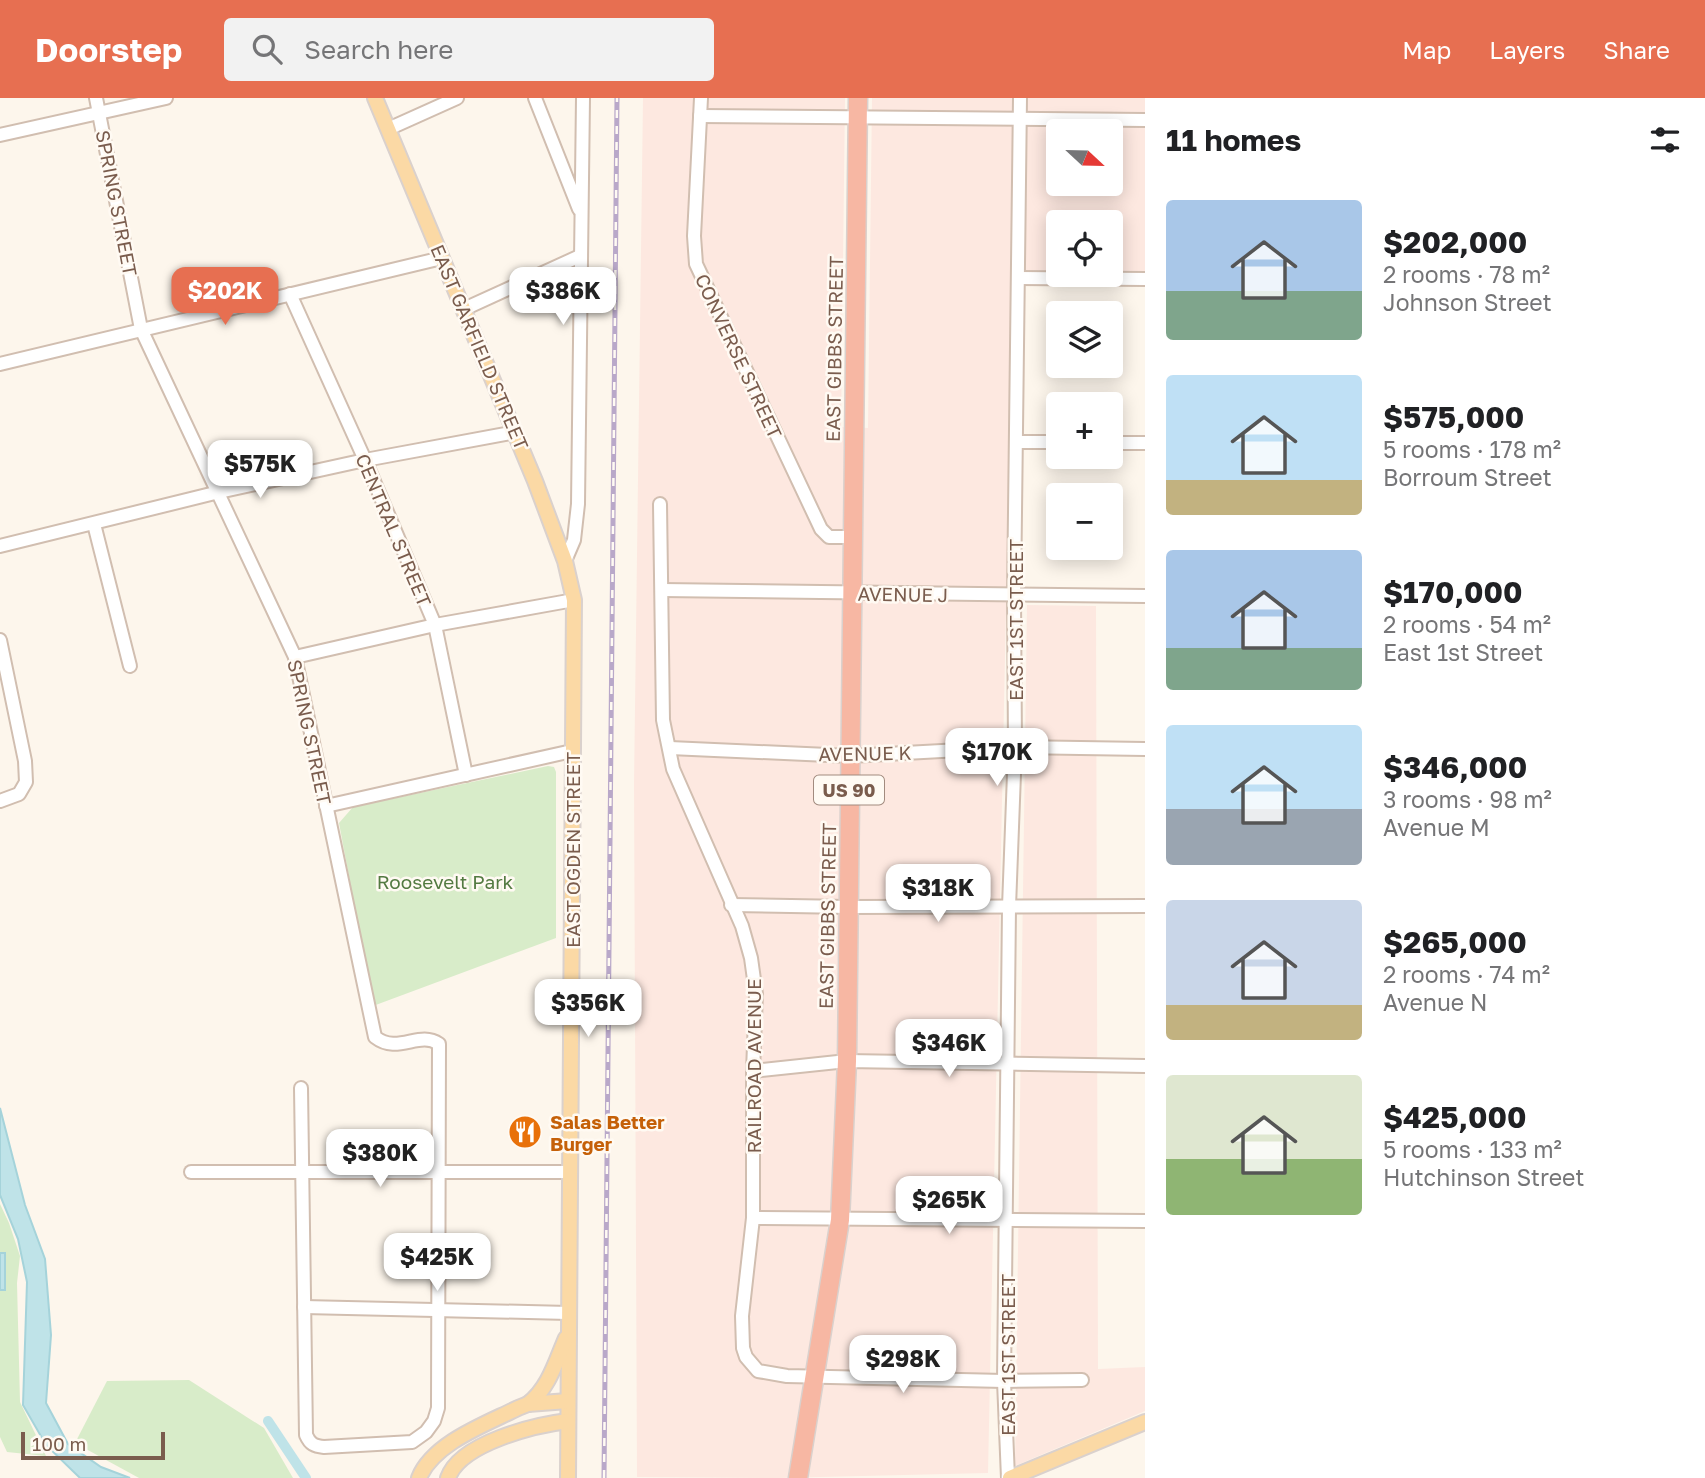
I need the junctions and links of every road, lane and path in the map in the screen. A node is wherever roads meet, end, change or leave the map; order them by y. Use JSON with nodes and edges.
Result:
{"nodes":[{"id":1,"x":96,"y":98,"type":"edge"},
{"id":2,"x":166,"y":98,"type":"edge"},
{"id":3,"x":375,"y":98,"type":"edge"},
{"id":4,"x":457,"y":98,"type":"edge"},
{"id":5,"x":535,"y":98,"type":"edge"},
{"id":6,"x":583,"y":98,"type":"edge"},
{"id":7,"x":701,"y":98,"type":"edge"},
{"id":8,"x":858,"y":98,"type":"edge"},
{"id":9,"x":1020,"y":98,"type":"edge"},
{"id":10,"x":100,"y":113,"type":"junction"},
{"id":11,"x":700,"y":116,"type":"junction"},
{"id":12,"x":857,"y":117,"type":"junction"},
{"id":13,"x":1020,"y":119,"type":"junction"},
{"id":14,"x":1145,"y":120,"type":"edge"},
{"id":15,"x":388,"y":129,"type":"junction"},
{"id":16,"x":0,"y":135,"type":"edge"},
{"id":17,"x":582,"y":216,"type":"junction"},
{"id":18,"x":580,"y":256,"type":"junction"},
{"id":19,"x":442,"y":258,"type":"junction"},
{"id":20,"x":1018,"y":278,"type":"junction"},
{"id":21,"x":1145,"y":279,"type":"edge"},
{"id":22,"x":290,"y":295,"type":"junction"},
{"id":23,"x":464,"y":309,"type":"junction"},
{"id":24,"x":141,"y":329,"type":"junction"},
{"id":25,"x":0,"y":364,"type":"edge"},
{"id":26,"x":516,"y":432,"type":"junction"},
{"id":27,"x":1016,"y":442,"type":"junction"},
{"id":28,"x":1046,"y":442,"type":"edge"},
{"id":29,"x":1123,"y":443,"type":"edge"},
{"id":30,"x":1145,"y":443,"type":"edge"},
{"id":31,"x":365,"y":460,"type":"junction"},
{"id":32,"x":219,"y":492,"type":"junction"},
{"id":33,"x":660,"y":504,"type":"dead end"},
{"id":34,"x":94,"y":524,"type":"junction"},
{"id":35,"x":852,"y":537,"type":"junction"},
{"id":36,"x":0,"y":546,"type":"edge"},
{"id":37,"x":565,"y":561,"type":"junction"},
{"id":38,"x":662,"y":590,"type":"junction"},
{"id":39,"x":852,"y":593,"type":"junction"},
{"id":40,"x":1014,"y":595,"type":"junction"},
{"id":41,"x":1145,"y":596,"type":"edge"},
{"id":42,"x":574,"y":600,"type":"junction"},
{"id":43,"x":435,"y":625,"type":"junction"},
{"id":44,"x":0,"y":640,"type":"edge"},
{"id":45,"x":295,"y":657,"type":"junction"},
{"id":46,"x":130,"y":666,"type":"dead end"},
{"id":47,"x":1015,"y":747,"type":"junction"},
{"id":48,"x":670,"y":748,"type":"junction"},
{"id":49,"x":1145,"y":749,"type":"edge"},
{"id":50,"x":572,"y":751,"type":"junction"},
{"id":51,"x":850,"y":756,"type":"junction"},
{"id":52,"x":466,"y":775,"type":"junction"},
{"id":53,"x":0,"y":801,"type":"edge"},
{"id":54,"x":326,"y":806,"type":"junction"},
{"id":55,"x":731,"y":905,"type":"junction"},
{"id":56,"x":1145,"y":906,"type":"edge"},
{"id":57,"x":1009,"y":907,"type":"junction"},
{"id":58,"x":848,"y":908,"type":"junction"},
{"id":59,"x":847,"y":1061,"type":"junction"},
{"id":60,"x":1009,"y":1064,"type":"junction"},
{"id":61,"x":1145,"y":1066,"type":"edge"},
{"id":62,"x":753,"y":1071,"type":"junction"},
{"id":63,"x":301,"y":1088,"type":"dead end"},
{"id":64,"x":191,"y":1172,"type":"dead end"},
{"id":65,"x":302,"y":1172,"type":"junction"},
{"id":66,"x":438,"y":1172,"type":"junction"},
{"id":67,"x":570,"y":1172,"type":"junction"},
{"id":68,"x":753,"y":1218,"type":"junction"},
{"id":69,"x":840,"y":1220,"type":"junction"},
{"id":70,"x":1008,"y":1220,"type":"junction"},
{"id":71,"x":1145,"y":1221,"type":"edge"},
{"id":72,"x":304,"y":1307,"type":"junction"},
{"id":73,"x":438,"y":1309,"type":"junction"},
{"id":74,"x":569,"y":1313,"type":"junction"},
{"id":75,"x":569,"y":1330,"type":"junction"},
{"id":76,"x":815,"y":1376,"type":"junction"},
{"id":77,"x":1082,"y":1380,"type":"dead end"},
{"id":78,"x":1004,"y":1381,"type":"junction"},
{"id":79,"x":568,"y":1401,"type":"junction"},
{"id":80,"x":528,"y":1404,"type":"junction"},
{"id":81,"x":568,"y":1421,"type":"junction"},
{"id":82,"x":1145,"y":1422,"type":"edge"},
{"id":83,"x":419,"y":1478,"type":"edge"},
{"id":84,"x":449,"y":1478,"type":"edge"},
{"id":85,"x":568,"y":1478,"type":"edge"},
{"id":86,"x":798,"y":1478,"type":"edge"},
{"id":87,"x":1009,"y":1478,"type":"edge"}],
"edges":[{"from":1,"to":10,"type":"street","name":"SPRING STREET"},
{"from":2,"to":10,"type":"street"},
{"from":3,"to":15,"type":"main road","name":"EAST GARFIELD STREET"},
{"from":4,"to":15,"type":"street"},
{"from":5,"to":17,"type":"street"},
{"from":6,"to":17,"type":"street"},
{"from":7,"to":11,"type":"street","name":"CONVERSE STREET"},
{"from":8,"to":12,"type":"highway","name":"EAST GIBBS STREET","number":"US 90"},
{"from":9,"to":13,"type":"street","name":"EAST 1ST STREET"},
{"from":10,"to":16,"type":"street"},
{"from":10,"to":24,"type":"street","name":"SPRING STREET"},
{"from":11,"to":12,"type":"street"},
{"from":11,"to":35,"type":"street","name":"CONVERSE STREET"},
{"from":12,"to":13,"type":"street"},
{"from":12,"to":35,"type":"highway","name":"EAST GIBBS STREET","number":"US 90"},
{"from":13,"to":14,"type":"street"},
{"from":13,"to":20,"type":"street","name":"EAST 1ST STREET"},
{"from":15,"to":19,"type":"main road","name":"EAST GARFIELD STREET"},
{"from":17,"to":18,"type":"street"},
{"from":18,"to":23,"type":"street"},
{"from":18,"to":37,"type":"street"},
{"from":19,"to":22,"type":"street"},
{"from":19,"to":23,"type":"main road","name":"EAST GARFIELD STREET"},
{"from":20,"to":21,"type":"street"},
{"from":20,"to":27,"type":"street","name":"EAST 1ST STREET"},
{"from":22,"to":24,"type":"street"},
{"from":22,"to":31,"type":"street","name":"CENTRAL STREET"},
{"from":23,"to":26,"type":"main road","name":"EAST GARFIELD STREET"},
{"from":24,"to":25,"type":"street"},
{"from":24,"to":32,"type":"street","name":"SPRING STREET"},
{"from":26,"to":31,"type":"street"},
{"from":26,"to":37,"type":"main road","name":"EAST GARFIELD STREET"},
{"from":27,"to":28,"type":"street"},
{"from":27,"to":40,"type":"street","name":"EAST 1ST STREET"},
{"from":29,"to":30,"type":"street"},
{"from":31,"to":32,"type":"street"},
{"from":31,"to":43,"type":"street","name":"CENTRAL STREET"},
{"from":32,"to":34,"type":"street"},
{"from":32,"to":45,"type":"street","name":"SPRING STREET"},
{"from":33,"to":38,"type":"street","name":"RAILROAD AVENUE"},
{"from":34,"to":36,"type":"street"},
{"from":34,"to":46,"type":"street"},
{"from":35,"to":39,"type":"highway","name":"EAST GIBBS STREET","number":"US 90"},
{"from":37,"to":42,"type":"main road","name":"EAST GARFIELD STREET"},
{"from":38,"to":39,"type":"street","name":"AVENUE J"},
{"from":38,"to":48,"type":"street","name":"RAILROAD AVENUE"},
{"from":39,"to":40,"type":"street","name":"AVENUE J"},
{"from":39,"to":51,"type":"highway","name":"EAST GIBBS STREET","number":"US 90"},
{"from":40,"to":41,"type":"street","name":"AVENUE J"},
{"from":40,"to":47,"type":"street","name":"EAST 1ST STREET"},
{"from":42,"to":43,"type":"street"},
{"from":42,"to":50,"type":"main road","name":"EAST OGDEN STREET"},
{"from":43,"to":45,"type":"street"},
{"from":43,"to":52,"type":"street","name":"CENTRAL STREET"},
{"from":44,"to":53,"type":"street"},
{"from":45,"to":54,"type":"street","name":"SPRING STREET"},
{"from":47,"to":49,"type":"street","name":"AVENUE K"},
{"from":47,"to":51,"type":"street","name":"AVENUE K"},
{"from":47,"to":57,"type":"street","name":"EAST 1ST STREET"},
{"from":48,"to":51,"type":"street","name":"AVENUE K"},
{"from":48,"to":55,"type":"street","name":"RAILROAD AVENUE"},
{"from":50,"to":52,"type":"street"},
{"from":50,"to":67,"type":"main road","name":"EAST OGDEN STREET"},
{"from":51,"to":58,"type":"highway","name":"EAST GIBBS STREET","number":"US 90"},
{"from":52,"to":54,"type":"street"},
{"from":54,"to":66,"type":"street","name":"SPRING STREET"},
{"from":55,"to":58,"type":"street"},
{"from":55,"to":62,"type":"street","name":"RAILROAD AVENUE"},
{"from":56,"to":57,"type":"street"},
{"from":57,"to":58,"type":"street"},
{"from":57,"to":60,"type":"street","name":"EAST 1ST STREET"},
{"from":58,"to":59,"type":"highway","name":"EAST GIBBS STREET","number":"US 90"},
{"from":59,"to":60,"type":"street"},
{"from":59,"to":62,"type":"street"},
{"from":59,"to":69,"type":"highway","name":"EAST GIBBS STREET","number":"US 90"},
{"from":60,"to":61,"type":"street"},
{"from":60,"to":70,"type":"street","name":"EAST 1ST STREET"},
{"from":62,"to":68,"type":"street","name":"RAILROAD AVENUE"},
{"from":63,"to":65,"type":"street"},
{"from":64,"to":65,"type":"street"},
{"from":65,"to":66,"type":"street"},
{"from":65,"to":72,"type":"street"},
{"from":66,"to":67,"type":"street"},
{"from":66,"to":73,"type":"street"},
{"from":67,"to":74,"type":"main road","name":"EAST OGDEN STREET"},
{"from":68,"to":69,"type":"street"},
{"from":68,"to":76,"type":"street","name":"RAILROAD AVENUE"},
{"from":69,"to":70,"type":"street"},
{"from":69,"to":76,"type":"highway","name":"EAST GIBBS STREET","number":"US 90"},
{"from":70,"to":71,"type":"street"},
{"from":70,"to":78,"type":"street","name":"EAST 1ST STREET"},
{"from":72,"to":73,"type":"street"},
{"from":72,"to":73,"type":"street"},
{"from":73,"to":74,"type":"street"},
{"from":74,"to":75,"type":"main road","name":"EAST OGDEN STREET"},
{"from":75,"to":79,"type":"main road","name":"EAST OGDEN STREET"},
{"from":75,"to":80,"type":"main road"},
{"from":76,"to":78,"type":"street"},
{"from":76,"to":86,"type":"highway","name":"EAST GIBBS STREET","number":"US 90"},
{"from":77,"to":78,"type":"street"},
{"from":78,"to":87,"type":"street","name":"EAST 1ST STREET"},
{"from":79,"to":80,"type":"main road"},
{"from":79,"to":81,"type":"main road","name":"EAST OGDEN STREET"},
{"from":80,"to":83,"type":"main road"},
{"from":81,"to":84,"type":"main road"},
{"from":81,"to":85,"type":"main road","name":"EAST OGDEN STREET"},
{"from":82,"to":87,"type":"main road"}]}
